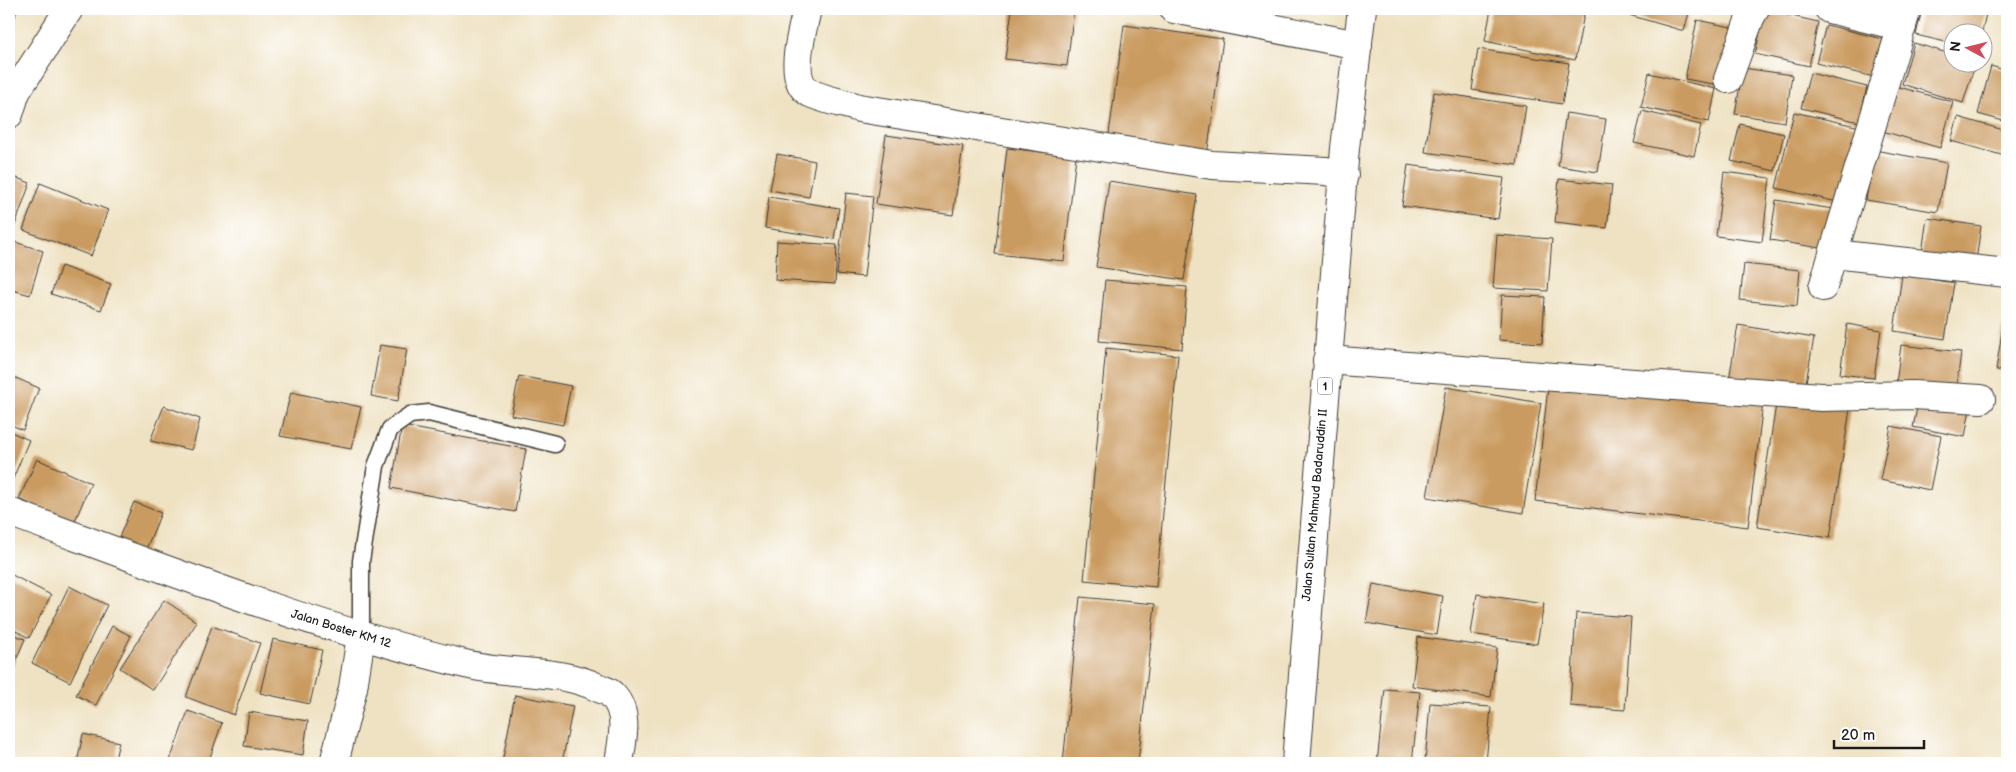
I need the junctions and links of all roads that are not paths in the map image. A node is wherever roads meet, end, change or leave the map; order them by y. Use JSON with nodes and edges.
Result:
{"nodes":[{"id":1,"x":69,"y":9,"type":"edge"},
{"id":2,"x":807,"y":9,"type":"edge"},
{"id":3,"x":1174,"y":9,"type":"edge"},
{"id":4,"x":1362,"y":9,"type":"edge"},
{"id":5,"x":1755,"y":9,"type":"edge"},
{"id":6,"x":1828,"y":9,"type":"edge"},
{"id":7,"x":1904,"y":18,"type":"edge"},
{"id":8,"x":1358,"y":45,"type":"junction"},
{"id":9,"x":1728,"y":79,"type":"dead end"},
{"id":10,"x":11,"y":99,"type":"edge"},
{"id":11,"x":1344,"y":175,"type":"junction"},
{"id":12,"x":1834,"y":254,"type":"junction"},
{"id":13,"x":2007,"y":273,"type":"edge"},
{"id":14,"x":1823,"y":287,"type":"dead end"},
{"id":15,"x":1327,"y":360,"type":"junction"},
{"id":16,"x":1981,"y":399,"type":"dead end"},
{"id":17,"x":555,"y":444,"type":"dead end"},
{"id":18,"x":10,"y":516,"type":"edge"},
{"id":19,"x":362,"y":636,"type":"junction"},
{"id":20,"x":334,"y":763,"type":"edge"},
{"id":21,"x":619,"y":763,"type":"edge"},
{"id":22,"x":1296,"y":763,"type":"edge"}],
"edges":[{"from":1,"to":10,"type":"main road"},
{"from":2,"to":11,"type":"main road"},
{"from":3,"to":8,"type":"main road"},
{"from":4,"to":8,"type":"main road","name":"Jalan Sultan Mahmud Badaruddin II","number":"1"},
{"from":5,"to":9,"type":"main road"},
{"from":6,"to":7,"type":"main road"},
{"from":7,"to":12,"type":"main road"},
{"from":8,"to":11,"type":"main road","name":"Jalan Sultan Mahmud Badaruddin II","number":"1"},
{"from":11,"to":15,"type":"main road","name":"Jalan Sultan Mahmud Badaruddin II","number":"1"},
{"from":12,"to":13,"type":"main road"},
{"from":12,"to":14,"type":"main road"},
{"from":15,"to":16,"type":"main road"},
{"from":15,"to":22,"type":"main road","name":"Jalan Sultan Mahmud Badaruddin II","number":"1"},
{"from":17,"to":19,"type":"lane"},
{"from":18,"to":19,"type":"main road","name":"Jalan Boster KM 12"},
{"from":19,"to":20,"type":"main road"},
{"from":19,"to":21,"type":"main road","name":"Jalan Boster KM 12"}]}
